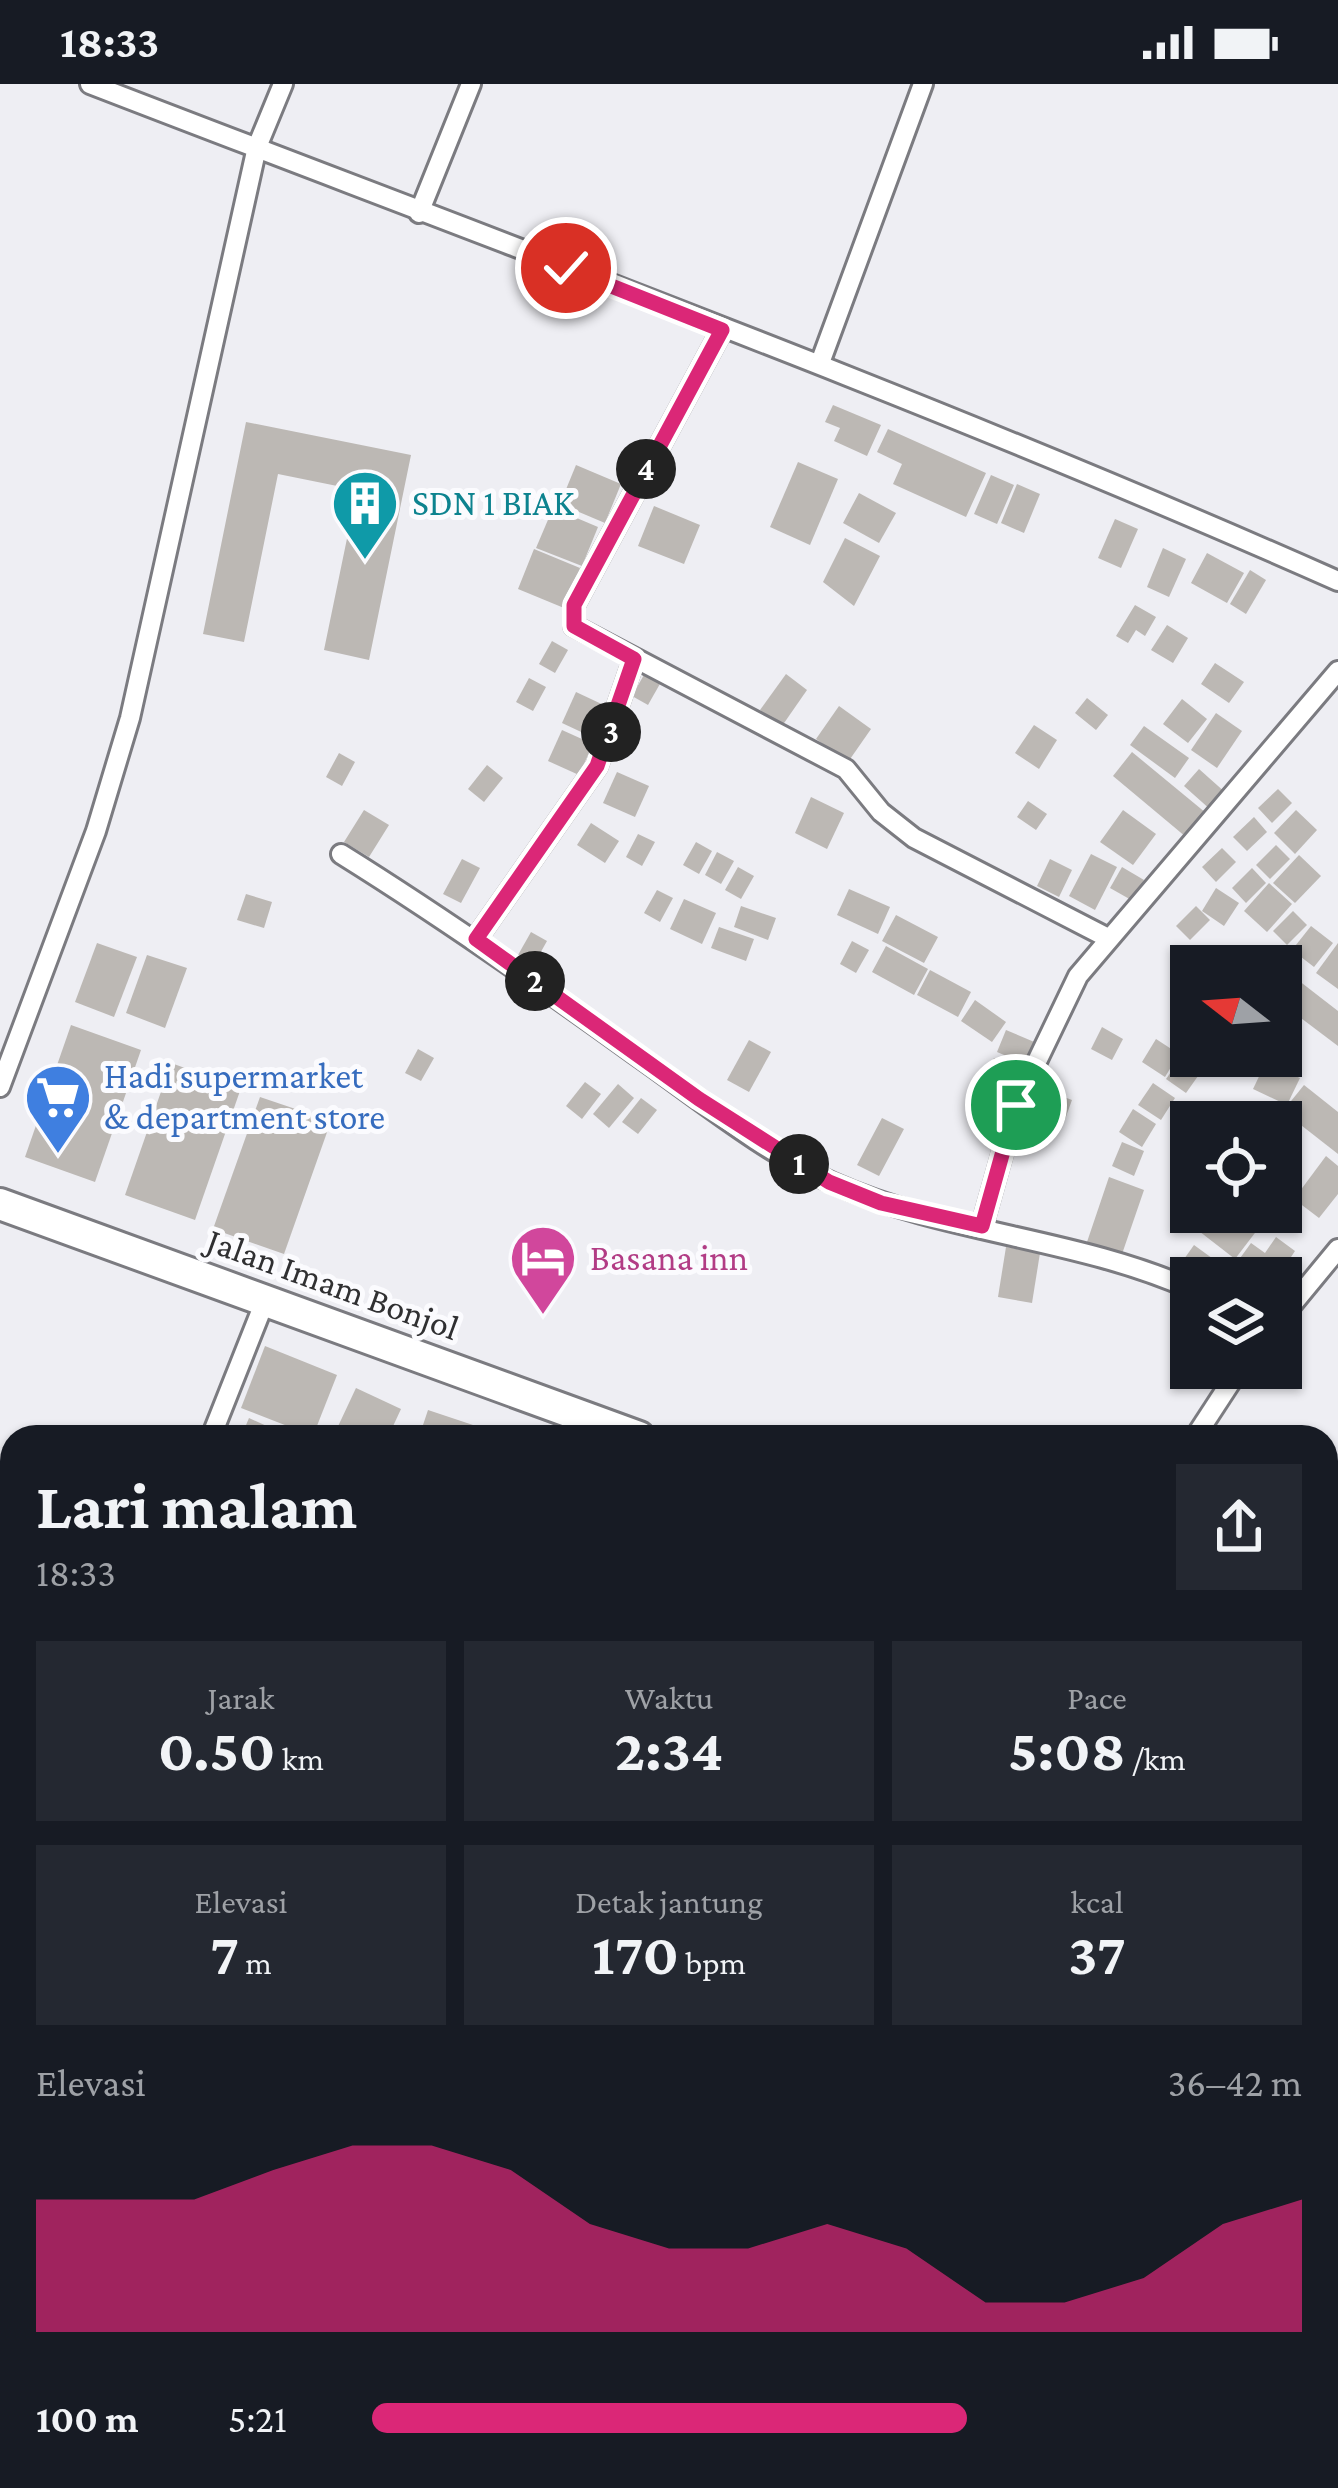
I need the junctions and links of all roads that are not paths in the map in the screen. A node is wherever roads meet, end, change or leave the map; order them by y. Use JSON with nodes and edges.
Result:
{"nodes":[{"id":1,"x":90,"y":84,"type":"edge"},
{"id":2,"x":283,"y":84,"type":"edge"},
{"id":3,"x":471,"y":84,"type":"edge"},
{"id":4,"x":923,"y":84,"type":"edge"},
{"id":5,"x":256,"y":147,"type":"junction"},
{"id":6,"x":419,"y":213,"type":"junction"},
{"id":7,"x":722,"y":330,"type":"junction"},
{"id":8,"x":820,"y":363,"type":"junction"},
{"id":9,"x":1338,"y":581,"type":"edge"},
{"id":10,"x":634,"y":659,"type":"junction"},
{"id":11,"x":1338,"y":671,"type":"edge"},
{"id":12,"x":341,"y":854,"type":"dead end"},
{"id":13,"x":1106,"y":937,"type":"junction"},
{"id":14,"x":476,"y":939,"type":"junction"},
{"id":15,"x":0,"y":1087,"type":"edge"},
{"id":16,"x":0,"y":1204,"type":"edge"},
{"id":17,"x":982,"y":1226,"type":"junction"},
{"id":18,"x":1338,"y":1249,"type":"edge"},
{"id":19,"x":1170,"y":1281,"type":"edge"},
{"id":20,"x":1302,"y":1293,"type":"edge"},
{"id":21,"x":265,"y":1301,"type":"junction"},
{"id":22,"x":1226,"y":1389,"type":"edge"},
{"id":23,"x":216,"y":1425,"type":"edge"},
{"id":24,"x":606,"y":1425,"type":"edge"},
{"id":25,"x":1203,"y":1425,"type":"edge"}],
"edges":[{"from":1,"to":5,"type":"street"},
{"from":2,"to":5,"type":"street"},
{"from":3,"to":6,"type":"street"},
{"from":4,"to":8,"type":"street"},
{"from":5,"to":6,"type":"street"},
{"from":5,"to":15,"type":"street"},
{"from":6,"to":7,"type":"street"},
{"from":7,"to":8,"type":"street"},
{"from":7,"to":10,"type":"street"},
{"from":8,"to":9,"type":"street"},
{"from":10,"to":13,"type":"street"},
{"from":10,"to":14,"type":"street"},
{"from":11,"to":13,"type":"street"},
{"from":12,"to":14,"type":"street"},
{"from":13,"to":17,"type":"street"},
{"from":14,"to":17,"type":"street"},
{"from":16,"to":21,"type":"main road","name":"Jalan Imam Bonjol"},
{"from":17,"to":19,"type":"street"},
{"from":18,"to":20,"type":"street"},
{"from":21,"to":23,"type":"street"},
{"from":21,"to":24,"type":"main road","name":"Jalan Imam Bonjol"},
{"from":22,"to":25,"type":"street"}]}
